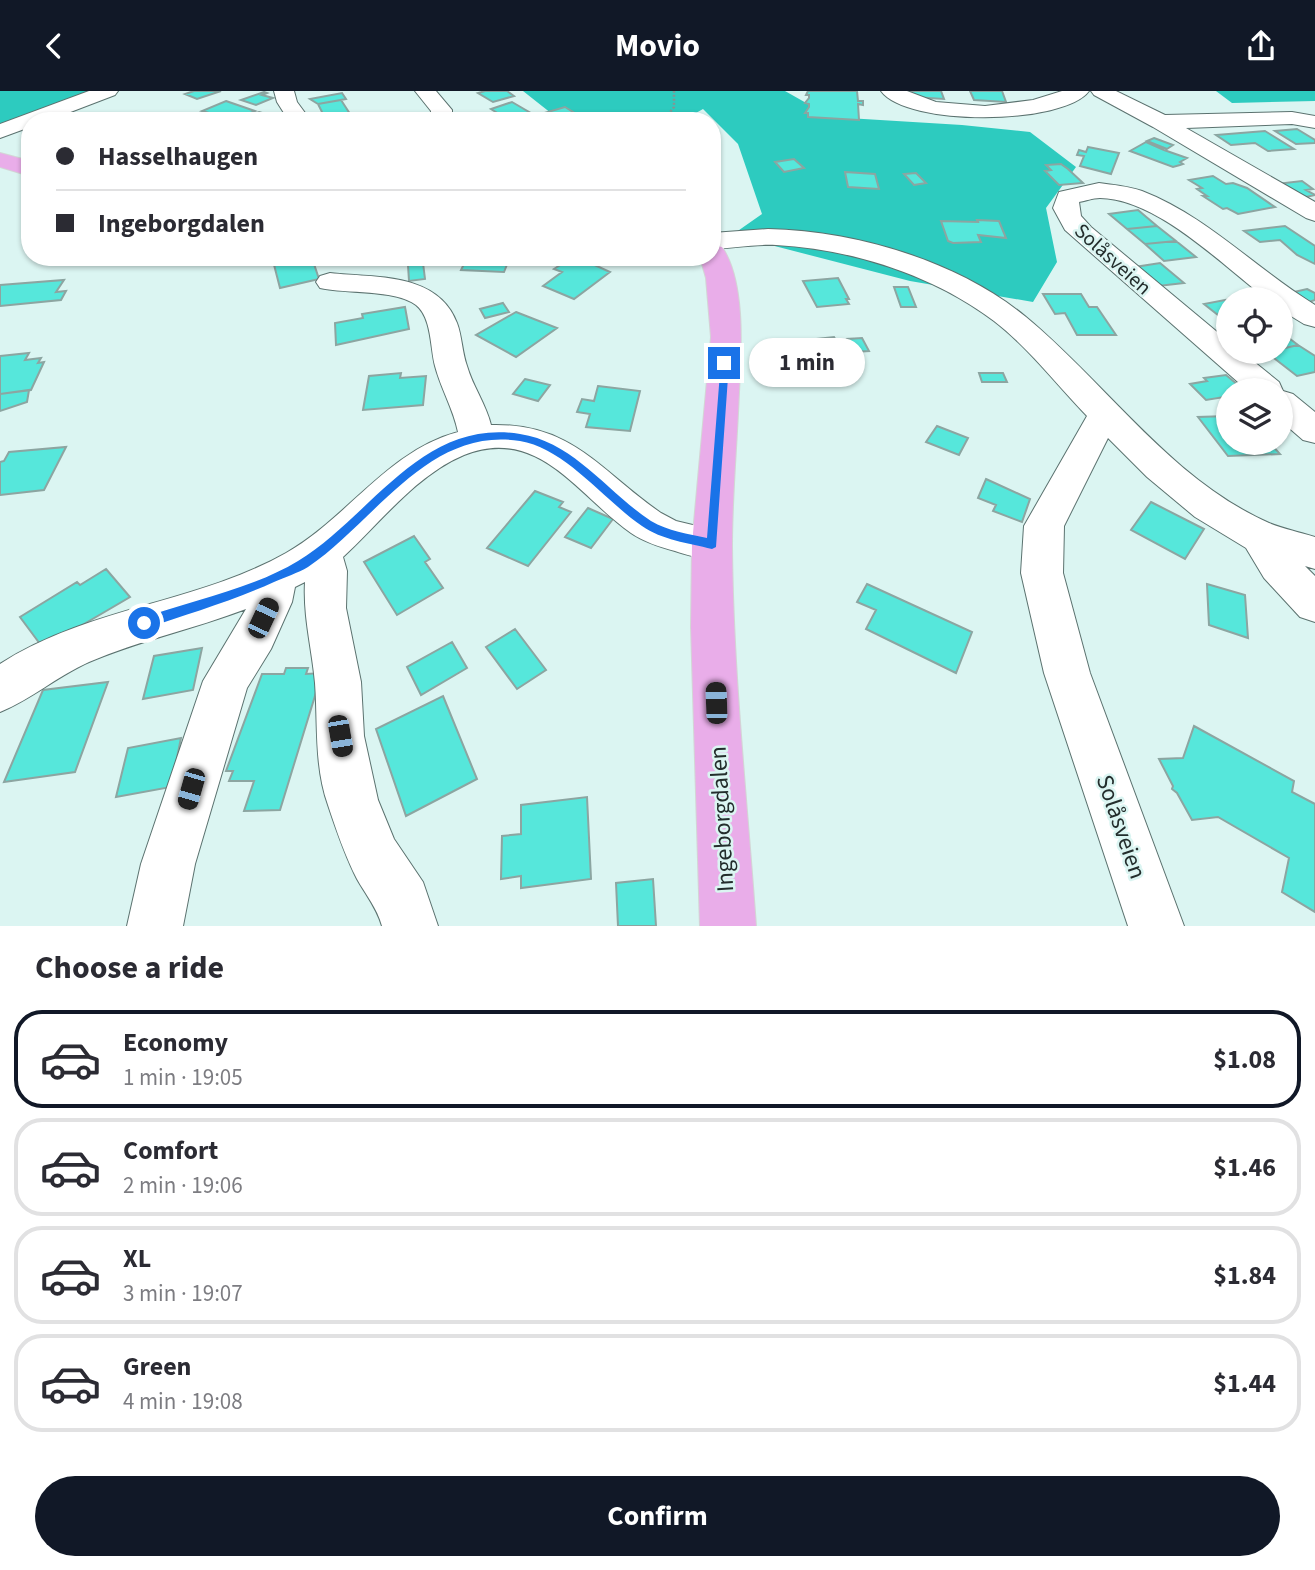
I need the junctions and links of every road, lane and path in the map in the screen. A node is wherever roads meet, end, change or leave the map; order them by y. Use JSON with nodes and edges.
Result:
{"nodes":[{"id":1,"x":108,"y":91,"type":"edge"},
{"id":2,"x":284,"y":91,"type":"edge"},
{"id":3,"x":425,"y":91,"type":"edge"},
{"id":4,"x":674,"y":91,"type":"edge"},
{"id":5,"x":891,"y":91,"type":"edge"},
{"id":6,"x":1079,"y":91,"type":"edge"},
{"id":7,"x":1101,"y":91,"type":"edge"},
{"id":8,"x":51,"y":112,"type":"edge"},
{"id":9,"x":294,"y":112,"type":"edge"},
{"id":10,"x":442,"y":112,"type":"edge"},
{"id":11,"x":672,"y":112,"type":"edge"},
{"id":12,"x":1161,"y":122,"type":"junction"},
{"id":13,"x":1315,"y":122,"type":"edge"},
{"id":14,"x":21,"y":123,"type":"edge"},
{"id":15,"x":0,"y":131,"type":"edge"},
{"id":16,"x":0,"y":160,"type":"edge"},
{"id":17,"x":21,"y":166,"type":"edge"},
{"id":18,"x":1315,"y":213,"type":"edge"},
{"id":19,"x":721,"y":240,"type":"edge"},
{"id":20,"x":716,"y":266,"type":"edge"},
{"id":21,"x":330,"y":282,"type":"dead end"},
{"id":22,"x":1315,"y":318,"type":"edge"},
{"id":23,"x":1252,"y":378,"type":"edge"},
{"id":24,"x":1293,"y":412,"type":"edge"},
{"id":25,"x":1107,"y":416,"type":"junction"},
{"id":26,"x":1315,"y":431,"type":"edge"},
{"id":27,"x":477,"y":438,"type":"junction"},
{"id":28,"x":1259,"y":536,"type":"junction"},
{"id":29,"x":712,"y":544,"type":"junction"},
{"id":30,"x":321,"y":552,"type":"junction"},
{"id":31,"x":1315,"y":553,"type":"edge"},
{"id":32,"x":276,"y":578,"type":"junction"},
{"id":33,"x":1315,"y":604,"type":"edge"},
{"id":34,"x":0,"y":690,"type":"edge"},
{"id":35,"x":155,"y":926,"type":"edge"},
{"id":36,"x":410,"y":926,"type":"edge"},
{"id":37,"x":728,"y":926,"type":"edge"},
{"id":38,"x":1156,"y":926,"type":"edge"}],
"edges":[{"from":1,"to":8,"type":"street"},
{"from":2,"to":9,"type":"street"},
{"from":3,"to":10,"type":"street"},
{"from":4,"to":11,"type":"path"},
{"from":5,"to":6,"type":"street"},
{"from":7,"to":12,"type":"street"},
{"from":12,"to":13,"type":"street"},
{"from":12,"to":18,"type":"street"},
{"from":14,"to":15,"type":"street"},
{"from":16,"to":17,"type":"main road"},
{"from":19,"to":25,"type":"street"},
{"from":20,"to":29,"type":"main road","name":"Ingeborgdalen"},
{"from":21,"to":27,"type":"street"},
{"from":22,"to":23,"type":"street","name":"Solåsveien"},
{"from":24,"to":26,"type":"street"},
{"from":25,"to":28,"type":"street"},
{"from":25,"to":38,"type":"street","name":"Solåsveien"},
{"from":27,"to":29,"type":"street"},
{"from":27,"to":30,"type":"street"},
{"from":28,"to":31,"type":"street"},
{"from":28,"to":33,"type":"street"},
{"from":29,"to":37,"type":"main road","name":"Ingeborgdalen"},
{"from":30,"to":32,"type":"street"},
{"from":30,"to":36,"type":"street"},
{"from":32,"to":34,"type":"street"},
{"from":32,"to":35,"type":"street"}]}
